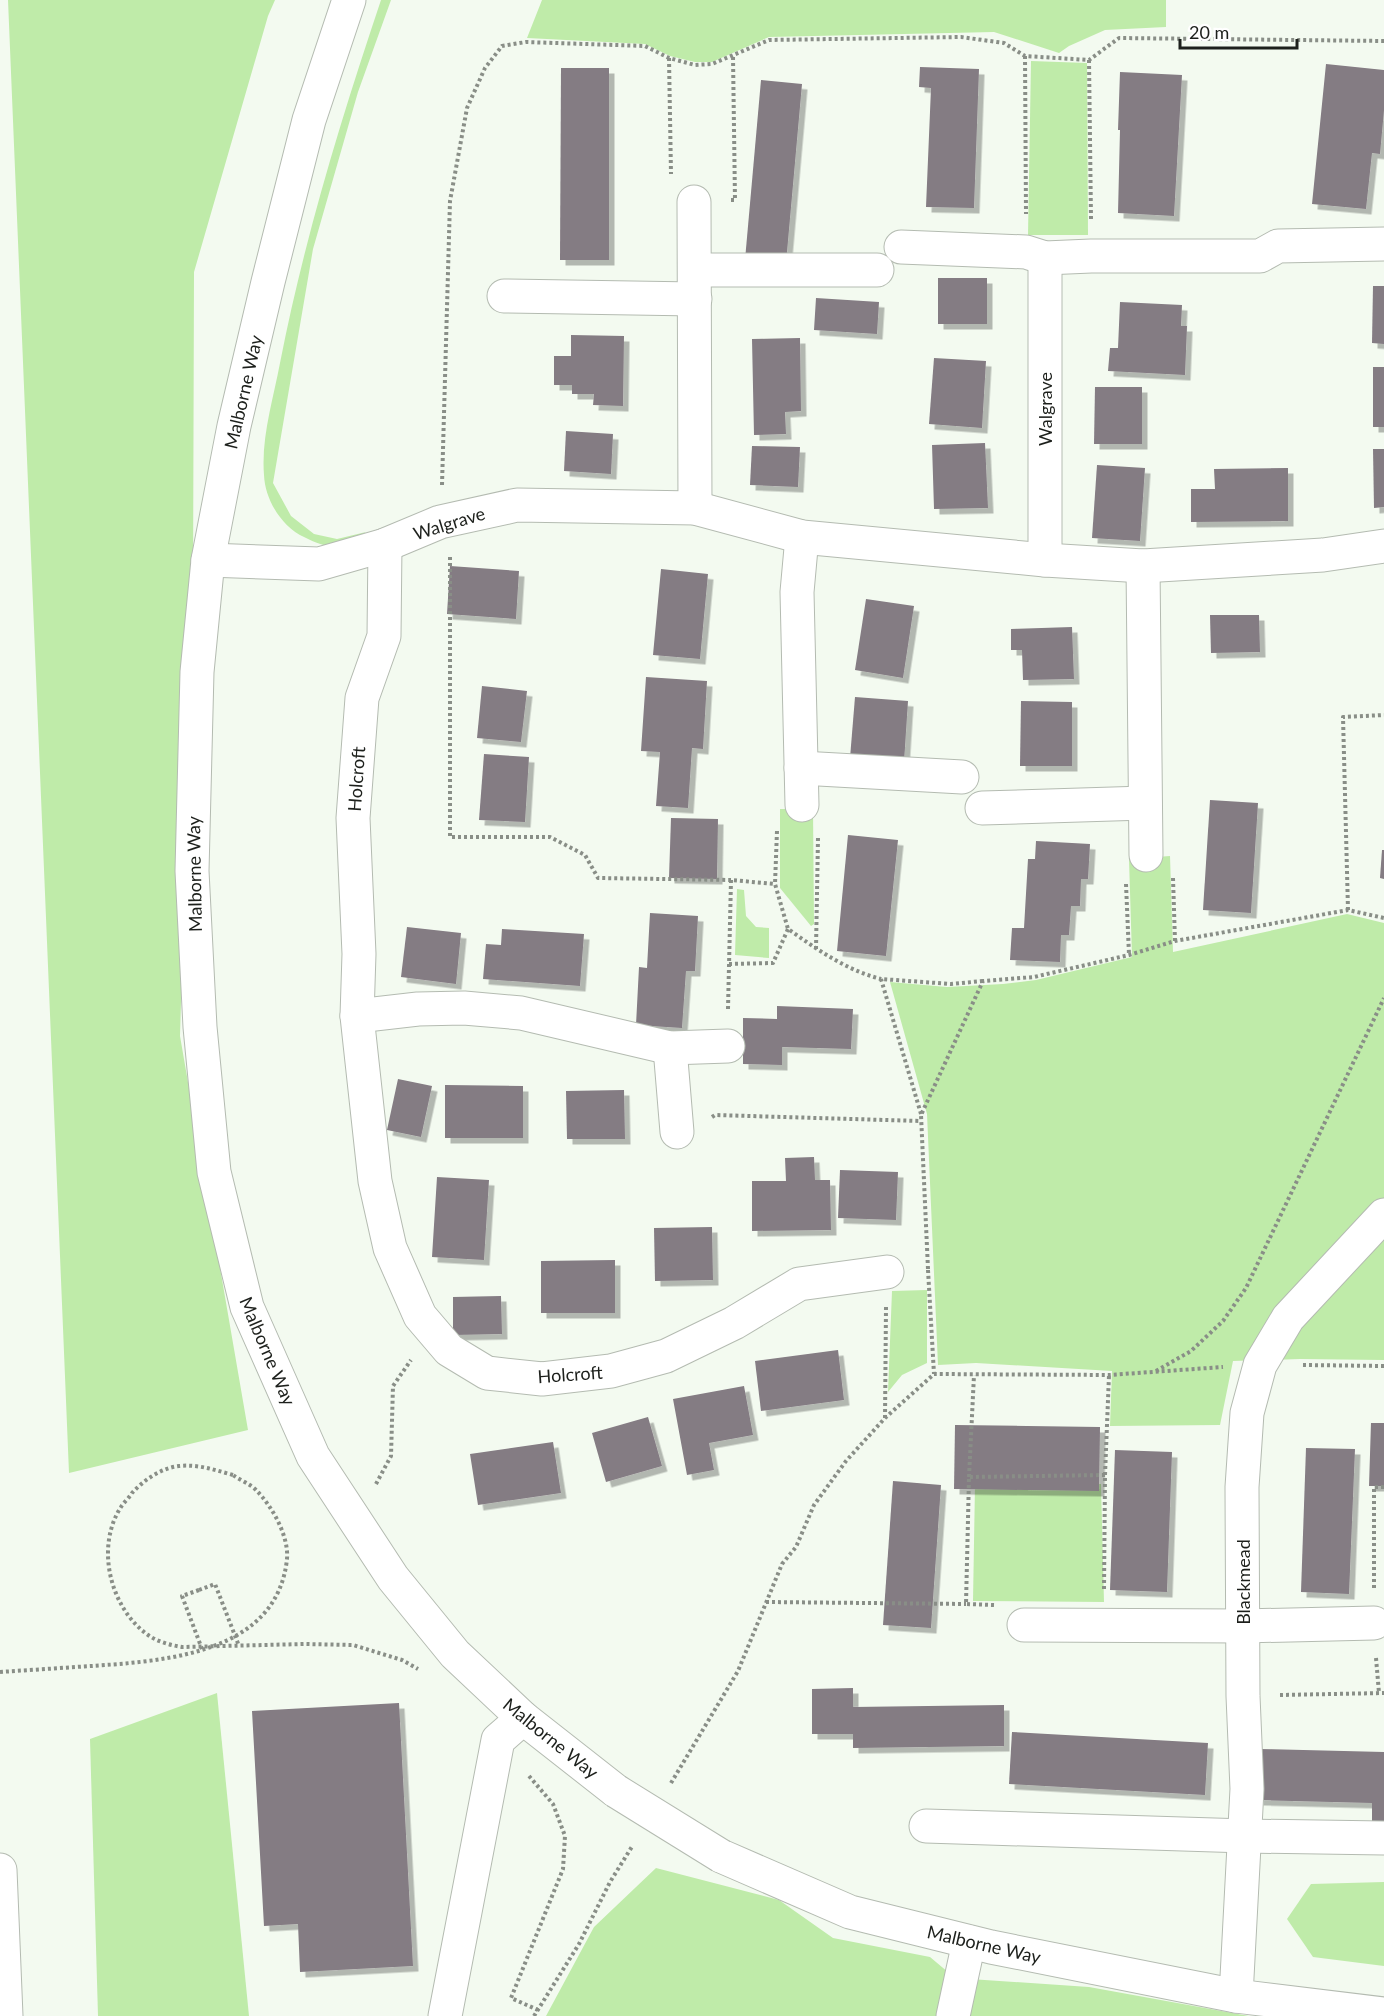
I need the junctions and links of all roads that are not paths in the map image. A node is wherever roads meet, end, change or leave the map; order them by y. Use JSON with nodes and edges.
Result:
{"nodes":[{"id":1,"x":349,"y":0,"type":"edge"},
{"id":2,"x":682,"y":191,"type":"road end"},
{"id":3,"x":1384,"y":244,"type":"edge"},
{"id":4,"x":901,"y":248,"type":"dead end"},
{"id":5,"x":1036,"y":255,"type":"junction"},
{"id":6,"x":877,"y":270,"type":"dead end"},
{"id":7,"x":695,"y":284,"type":"junction"},
{"id":8,"x":504,"y":296,"type":"dead end"},
{"id":9,"x":695,"y":508,"type":"junction"},
{"id":10,"x":802,"y":537,"type":"junction"},
{"id":11,"x":385,"y":545,"type":"junction"},
{"id":12,"x":1384,"y":546,"type":"edge"},
{"id":13,"x":208,"y":560,"type":"junction"},
{"id":14,"x":1045,"y":560,"type":"junction"},
{"id":15,"x":1143,"y":566,"type":"junction"},
{"id":16,"x":801,"y":768,"type":"junction"},
{"id":17,"x":962,"y":777,"type":"dead end"},
{"id":18,"x":1145,"y":803,"type":"junction"},
{"id":19,"x":982,"y":808,"type":"dead end"},
{"id":20,"x":810,"y":817,"type":"road end"},
{"id":21,"x":1136,"y":867,"type":"road end"},
{"id":22,"x":357,"y":1016,"type":"junction"},
{"id":23,"x":728,"y":1046,"type":"road end"},
{"id":24,"x":670,"y":1047,"type":"junction"},
{"id":25,"x":677,"y":1132,"type":"road end"},
{"id":26,"x":1384,"y":1215,"type":"edge"},
{"id":27,"x":887,"y":1272,"type":"road end"},
{"id":28,"x":1374,"y":1623,"type":"dead end"},
{"id":29,"x":1024,"y":1625,"type":"road end"},
{"id":30,"x":1244,"y":1626,"type":"junction"},
{"id":31,"x":523,"y":1718,"type":"junction"},
{"id":32,"x":926,"y":1826,"type":"dead end"},
{"id":33,"x":1246,"y":1836,"type":"junction"},
{"id":34,"x":1384,"y":1838,"type":"edge"},
{"id":35,"x":0,"y":1870,"type":"edge"},
{"id":36,"x":969,"y":1942,"type":"junction"},
{"id":37,"x":1236,"y":1996,"type":"junction"},
{"id":38,"x":1384,"y":2014,"type":"edge"},
{"id":39,"x":6,"y":2016,"type":"edge"},
{"id":40,"x":445,"y":2016,"type":"edge"},
{"id":41,"x":953,"y":2016,"type":"edge"}],
"edges":[{"from":1,"to":13,"type":"main road","name":"Malborne Way"},
{"from":2,"to":7,"type":"main road"},
{"from":3,"to":5,"type":"main road"},
{"from":4,"to":5,"type":"main road"},
{"from":5,"to":14,"type":"main road","name":"Walgrave"},
{"from":6,"to":7,"type":"main road"},
{"from":7,"to":8,"type":"main road"},
{"from":7,"to":9,"type":"main road"},
{"from":9,"to":10,"type":"main road","name":"Walgrave"},
{"from":9,"to":11,"type":"main road","name":"Walgrave"},
{"from":10,"to":14,"type":"main road","name":"Walgrave"},
{"from":10,"to":16,"type":"main road"},
{"from":11,"to":13,"type":"main road","name":"Walgrave"},
{"from":11,"to":22,"type":"main road","name":"Holcroft"},
{"from":12,"to":15,"type":"main road","name":"Walgrave"},
{"from":13,"to":31,"type":"main road","name":"Malborne Way"},
{"from":14,"to":15,"type":"main road","name":"Walgrave"},
{"from":15,"to":18,"type":"main road"},
{"from":16,"to":17,"type":"main road"},
{"from":16,"to":20,"type":"main road"},
{"from":18,"to":19,"type":"main road"},
{"from":18,"to":21,"type":"main road"},
{"from":22,"to":24,"type":"main road"},
{"from":22,"to":27,"type":"main road","name":"Holcroft"},
{"from":23,"to":24,"type":"main road"},
{"from":24,"to":25,"type":"main road"},
{"from":26,"to":30,"type":"main road","name":"Blackmead"},
{"from":28,"to":30,"type":"main road"},
{"from":29,"to":30,"type":"main road"},
{"from":30,"to":33,"type":"main road","name":"Blackmead"},
{"from":31,"to":36,"type":"main road","name":"Malborne Way","bridge":true},
{"from":31,"to":40,"type":"main road"},
{"from":32,"to":33,"type":"main road"},
{"from":33,"to":34,"type":"main road"},
{"from":33,"to":37,"type":"main road","name":"Blackmead"},
{"from":35,"to":39,"type":"main road"},
{"from":36,"to":37,"type":"main road","name":"Malborne Way"},
{"from":36,"to":41,"type":"main road"},
{"from":37,"to":38,"type":"main road","name":"Malborne Way"}]}
